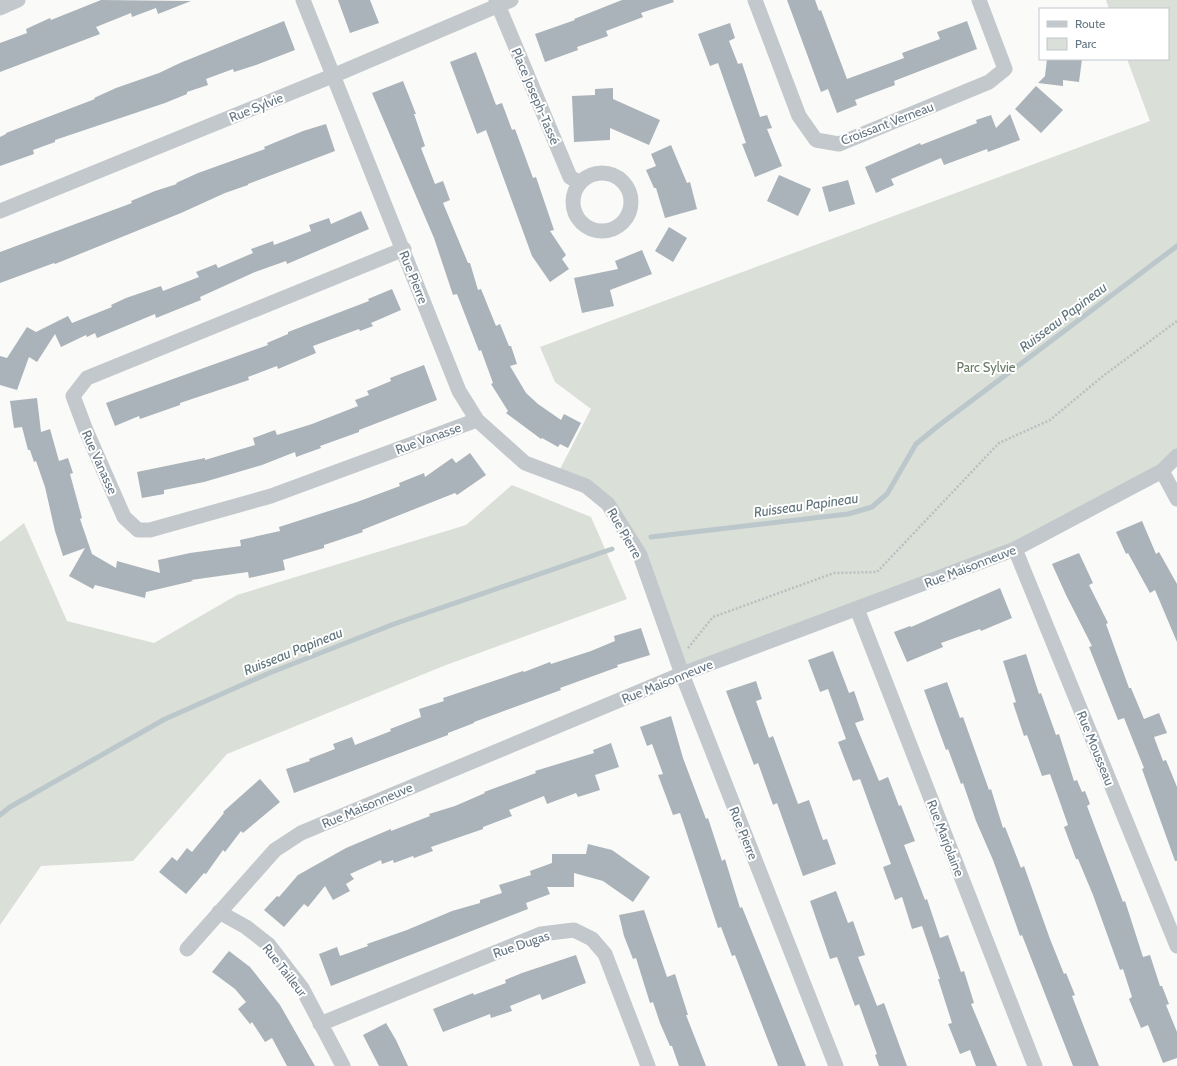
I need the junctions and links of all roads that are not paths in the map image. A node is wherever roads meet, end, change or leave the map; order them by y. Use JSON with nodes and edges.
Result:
{"nodes":[{"id":1,"x":18,"y":0,"type":"edge"},
{"id":2,"x":303,"y":0,"type":"edge"},
{"id":3,"x":755,"y":0,"type":"edge"},
{"id":4,"x":979,"y":0,"type":"edge"},
{"id":5,"x":502,"y":2,"type":"edge"},
{"id":6,"x":0,"y":8,"type":"edge"},
{"id":7,"x":334,"y":75,"type":"junction"},
{"id":8,"x":580,"y":183,"type":"dead end"},
{"id":9,"x":0,"y":211,"type":"edge"},
{"id":10,"x":404,"y":249,"type":"junction"},
{"id":11,"x":477,"y":420,"type":"junction"},
{"id":12,"x":1177,"y":456,"type":"edge"},
{"id":13,"x":1162,"y":471,"type":"junction"},
{"id":14,"x":1177,"y":499,"type":"edge"},
{"id":15,"x":1014,"y":549,"type":"junction"},
{"id":16,"x":857,"y":609,"type":"junction"},
{"id":17,"x":680,"y":668,"type":"junction"},
{"id":18,"x":219,"y":912,"type":"junction"},
{"id":19,"x":1177,"y":946,"type":"edge"},
{"id":20,"x":187,"y":949,"type":"dead end"},
{"id":21,"x":320,"y":1024,"type":"junction"},
{"id":22,"x":343,"y":1066,"type":"edge"},
{"id":23,"x":648,"y":1066,"type":"edge"},
{"id":24,"x":836,"y":1066,"type":"edge"},
{"id":25,"x":1035,"y":1066,"type":"edge"}],
"edges":[{"from":1,"to":6,"type":"street"},
{"from":2,"to":7,"type":"street","name":"Rue Pierre"},
{"from":3,"to":4,"type":"street","name":"Croissant Verneau"},
{"from":5,"to":7,"type":"street","name":"Rue Sylvie"},
{"from":5,"to":8,"type":"street","name":"Place Joseph-Tassé"},
{"from":7,"to":9,"type":"street","name":"Rue Sylvie"},
{"from":7,"to":10,"type":"street","name":"Rue Pierre"},
{"from":10,"to":11,"type":"street","name":"Rue Pierre"},
{"from":10,"to":11,"type":"street","name":"Rue Vanasse"},
{"from":11,"to":17,"type":"street","name":"Rue Pierre"},
{"from":12,"to":13,"type":"street","name":"Rue Maisonneuve"},
{"from":13,"to":14,"type":"street"},
{"from":13,"to":15,"type":"street","name":"Rue Maisonneuve"},
{"from":15,"to":16,"type":"street","name":"Rue Maisonneuve"},
{"from":15,"to":19,"type":"street","name":"Rue Mousseau"},
{"from":16,"to":17,"type":"street","name":"Rue Maisonneuve"},
{"from":16,"to":25,"type":"street","name":"Rue Marjolaine"},
{"from":17,"to":18,"type":"street","name":"Rue Maisonneuve"},
{"from":17,"to":24,"type":"street","name":"Rue Pierre"},
{"from":18,"to":20,"type":"street","name":"Rue Maisonneuve"},
{"from":18,"to":21,"type":"street","name":"Rue Tailleur"},
{"from":21,"to":22,"type":"street","name":"Rue Tailleur"},
{"from":21,"to":23,"type":"street","name":"Rue Dugas"}]}
